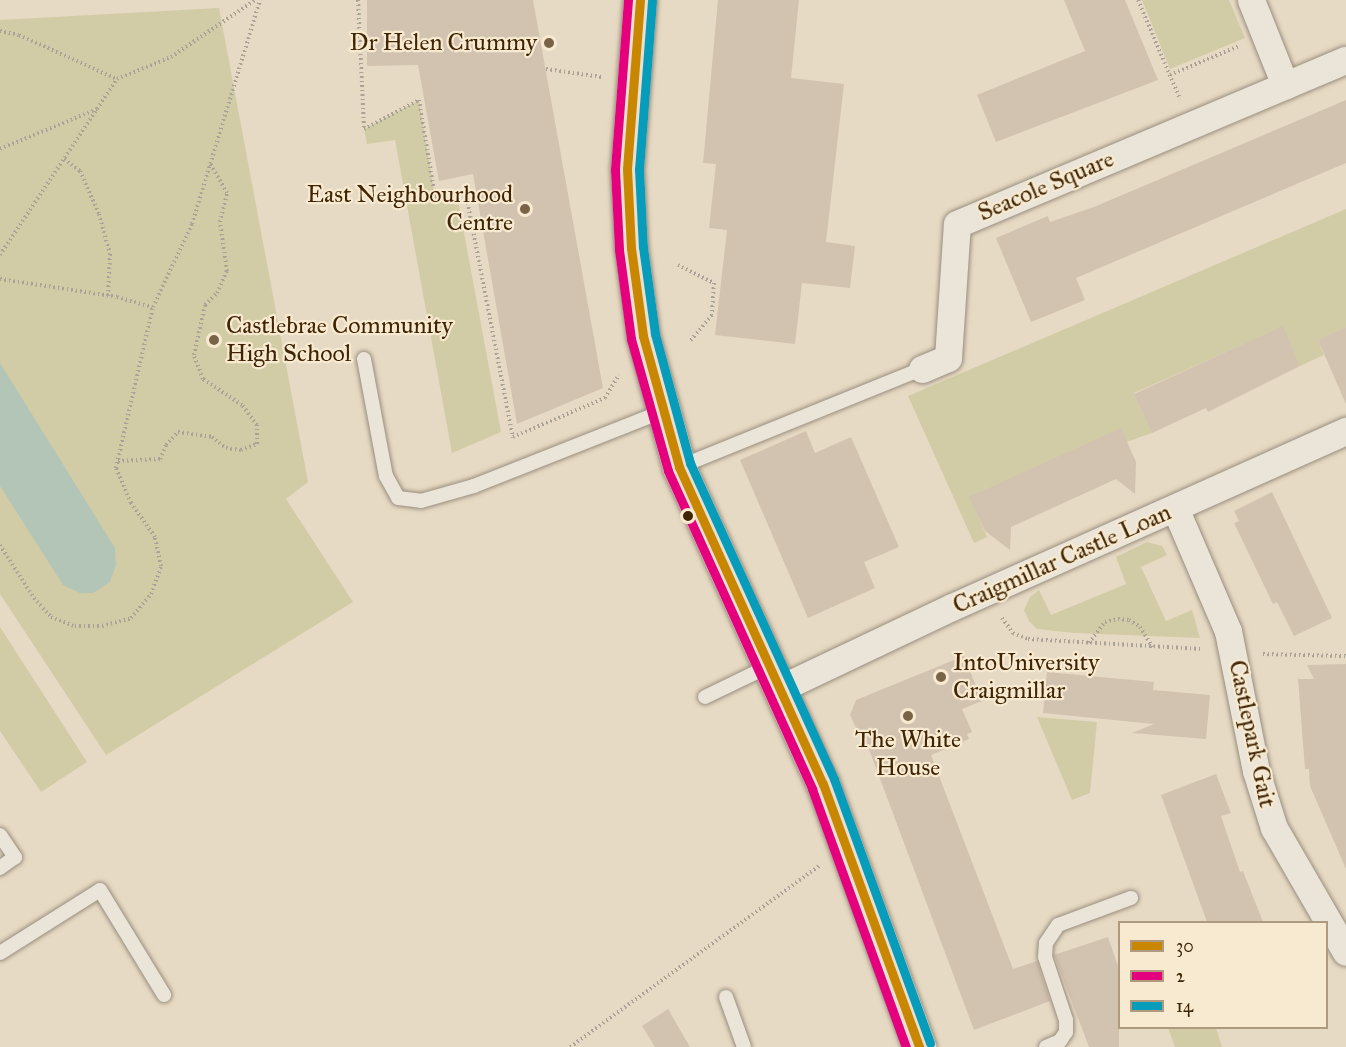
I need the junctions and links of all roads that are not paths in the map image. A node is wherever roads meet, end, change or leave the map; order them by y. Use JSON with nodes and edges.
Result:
{"nodes":[{"id":1,"x":640,"y":0,"type":"edge"},
{"id":2,"x":1251,"y":0,"type":"edge"},
{"id":3,"x":1346,"y":60,"type":"edge"},
{"id":4,"x":1285,"y":85,"type":"junction"},
{"id":5,"x":364,"y":359,"type":"dead end"},
{"id":6,"x":922,"y":369,"type":"joint"},
{"id":7,"x":663,"y":411,"type":"junction"},
{"id":8,"x":1346,"y":431,"type":"edge"},
{"id":9,"x":679,"y":467,"type":"junction"},
{"id":10,"x":1175,"y":508,"type":"junction"},
{"id":11,"x":774,"y":677,"type":"junction"},
{"id":12,"x":705,"y":696,"type":"dead end"},
{"id":13,"x":0,"y":835,"type":"edge"},
{"id":14,"x":0,"y":868,"type":"edge"},
{"id":15,"x":1131,"y":898,"type":"dead end"},
{"id":16,"x":1328,"y":921,"type":"edge"},
{"id":17,"x":1328,"y":921,"type":"edge"},
{"id":18,"x":1346,"y":952,"type":"edge"},
{"id":19,"x":0,"y":953,"type":"edge"},
{"id":20,"x":164,"y":995,"type":"dead end"},
{"id":21,"x":726,"y":997,"type":"dead end"},
{"id":22,"x":744,"y":1047,"type":"edge"},
{"id":23,"x":919,"y":1047,"type":"edge"},
{"id":24,"x":1046,"y":1047,"type":"edge"}],
"edges":[{"from":1,"to":7,"type":"main road"},
{"from":2,"to":4,"type":"street"},
{"from":3,"to":4,"type":"street","name":"Seacole Square"},
{"from":4,"to":6,"type":"street","name":"Seacole Square"},
{"from":5,"to":7,"type":"lane"},
{"from":6,"to":9,"type":"lane"},
{"from":7,"to":9,"type":"main road"},
{"from":8,"to":10,"type":"street","name":"Craigmillar Castle Loan"},
{"from":9,"to":11,"type":"main road"},
{"from":10,"to":11,"type":"street","name":"Craigmillar Castle Loan"},
{"from":10,"to":16,"type":"street","name":"Castlepark Gait"},
{"from":11,"to":12,"type":"lane"},
{"from":11,"to":23,"type":"main road"},
{"from":13,"to":14,"type":"lane"},
{"from":15,"to":24,"type":"lane"},
{"from":17,"to":18,"type":"street","name":"Castlepark Gait"},
{"from":19,"to":20,"type":"lane"},
{"from":21,"to":22,"type":"lane"}]}
